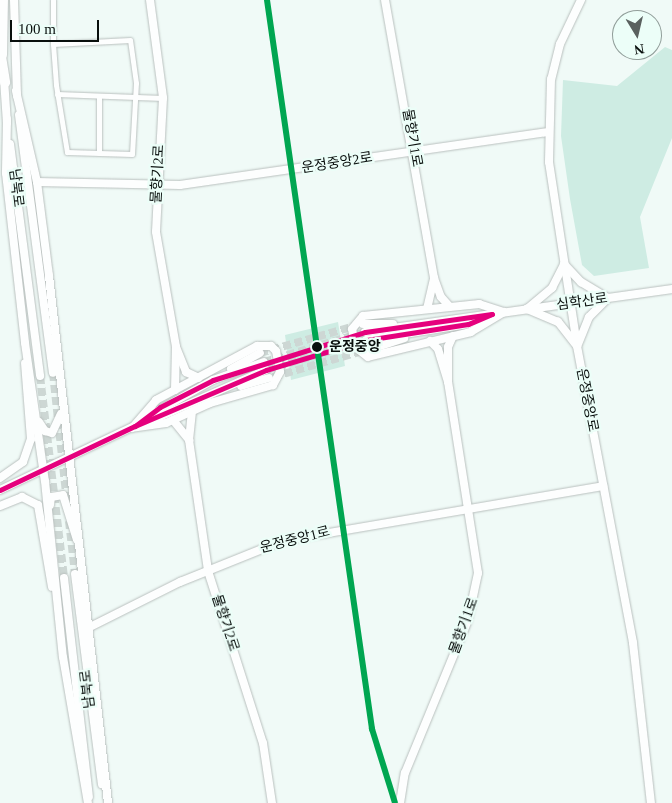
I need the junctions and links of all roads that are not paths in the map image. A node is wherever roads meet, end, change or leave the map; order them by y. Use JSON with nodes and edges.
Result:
{"nodes":[{"id":1,"x":4,"y":0,"type":"edge"},
{"id":2,"x":14,"y":0,"type":"edge"},
{"id":3,"x":53,"y":0,"type":"edge"},
{"id":4,"x":150,"y":0,"type":"edge"},
{"id":5,"x":385,"y":0,"type":"edge"},
{"id":6,"x":581,"y":0,"type":"edge"},
{"id":7,"x":53,"y":44,"type":"junction"},
{"id":8,"x":0,"y":50,"type":"edge"},
{"id":9,"x":4,"y":83,"type":"junction"},
{"id":10,"x":16,"y":91,"type":"junction"},
{"id":11,"x":57,"y":94,"type":"junction"},
{"id":12,"x":99,"y":96,"type":"junction"},
{"id":13,"x":136,"y":97,"type":"junction"},
{"id":14,"x":163,"y":98,"type":"junction"},
{"id":15,"x":7,"y":119,"type":"junction"},
{"id":16,"x":547,"y":132,"type":"junction"},
{"id":17,"x":415,"y":151,"type":"junction"},
{"id":18,"x":99,"y":153,"type":"junction"},
{"id":19,"x":37,"y":182,"type":"junction"},
{"id":20,"x":156,"y":185,"type":"junction"},
{"id":21,"x":564,"y":264,"type":"junction"},
{"id":22,"x":434,"y":278,"type":"junction"},
{"id":23,"x":672,"y":289,"type":"edge"},
{"id":24,"x":608,"y":298,"type":"junction"},
{"id":25,"x":570,"y":303,"type":"junction"},
{"id":26,"x":450,"y":307,"type":"junction"},
{"id":27,"x":427,"y":309,"type":"junction"},
{"id":28,"x":527,"y":309,"type":"junction"},
{"id":29,"x":504,"y":312,"type":"junction"},
{"id":30,"x":492,"y":314,"type":"junction"},
{"id":31,"x":363,"y":324,"type":"tunnel mouth"},
{"id":32,"x":415,"y":324,"type":"junction"},
{"id":33,"x":425,"y":331,"type":"junction"},
{"id":34,"x":452,"y":336,"type":"junction"},
{"id":35,"x":430,"y":341,"type":"junction"},
{"id":36,"x":25,"y":343,"type":"junction"},
{"id":37,"x":577,"y":346,"type":"junction"},
{"id":38,"x":176,"y":347,"type":"junction"},
{"id":39,"x":368,"y":350,"type":"tunnel mouth"},
{"id":40,"x":260,"y":353,"type":"tunnel mouth"},
{"id":41,"x":53,"y":373,"type":"tunnel mouth"},
{"id":42,"x":40,"y":376,"type":"tunnel mouth"},
{"id":43,"x":199,"y":378,"type":"junction"},
{"id":44,"x":213,"y":380,"type":"junction"},
{"id":45,"x":448,"y":382,"type":"junction"},
{"id":46,"x":176,"y":390,"type":"junction"},
{"id":47,"x":62,"y":406,"type":"junction"},
{"id":48,"x":192,"y":412,"type":"junction"},
{"id":49,"x":36,"y":418,"type":"junction"},
{"id":50,"x":173,"y":420,"type":"junction"},
{"id":51,"x":133,"y":427,"type":"junction"},
{"id":52,"x":189,"y":440,"type":"junction"},
{"id":53,"x":69,"y":456,"type":"junction"},
{"id":54,"x":44,"y":468,"type":"junction"},
{"id":55,"x":0,"y":478,"type":"edge"},
{"id":56,"x":603,"y":486,"type":"junction"},
{"id":57,"x":0,"y":490,"type":"edge"},
{"id":58,"x":0,"y":506,"type":"edge"},
{"id":59,"x":48,"y":510,"type":"junction"},
{"id":60,"x":470,"y":510,"type":"junction"},
{"id":61,"x":82,"y":556,"type":"junction"},
{"id":62,"x":208,"y":571,"type":"junction"},
{"id":63,"x":75,"y":574,"type":"tunnel mouth"},
{"id":64,"x":64,"y":578,"type":"tunnel mouth"},
{"id":65,"x":90,"y":627,"type":"junction"},
{"id":66,"x":61,"y":628,"type":"junction"},
{"id":67,"x":89,"y":803,"type":"edge"},
{"id":68,"x":108,"y":803,"type":"edge"},
{"id":69,"x":272,"y":803,"type":"edge"},
{"id":70,"x":400,"y":803,"type":"edge"},
{"id":71,"x":651,"y":803,"type":"edge"}],
"edges":[{"from":1,"to":9,"type":"street","name":"남북로"},
{"from":2,"to":10,"type":"street","name":"남북로"},
{"from":3,"to":7,"type":"street"},
{"from":4,"to":14,"type":"street","name":"물향기2로"},
{"from":5,"to":17,"type":"street","name":"물향기1로"},
{"from":6,"to":16,"type":"street","name":"운정중앙로"},
{"from":7,"to":11,"type":"street"},
{"from":7,"to":13,"type":"street"},
{"from":8,"to":9,"type":"highway"},
{"from":9,"to":15,"type":"street","name":"남북로"},
{"from":10,"to":19,"type":"street"},
{"from":10,"to":41,"type":"street","name":"남북로"},
{"from":11,"to":12,"type":"street"},
{"from":11,"to":18,"type":"street"},
{"from":12,"to":13,"type":"street"},
{"from":12,"to":18,"type":"street"},
{"from":13,"to":14,"type":"street"},
{"from":13,"to":18,"type":"street"},
{"from":14,"to":20,"type":"street","name":"물향기2로"},
{"from":15,"to":36,"type":"street"},
{"from":15,"to":42,"type":"street","name":"남북로"},
{"from":16,"to":17,"type":"street","name":"운정중앙2로"},
{"from":16,"to":21,"type":"street","name":"운정중앙로"},
{"from":17,"to":20,"type":"street","name":"운정중앙2로"},
{"from":17,"to":22,"type":"street","name":"물향기1로"},
{"from":19,"to":20,"type":"street","name":"운정중앙2로"},
{"from":19,"to":47,"type":"street"},
{"from":20,"to":38,"type":"street","name":"물향기2로"},
{"from":21,"to":24,"type":"street"},
{"from":21,"to":25,"type":"street","name":"운정중앙로"},
{"from":21,"to":28,"type":"street"},
{"from":22,"to":26,"type":"street"},
{"from":22,"to":27,"type":"street"},
{"from":23,"to":24,"type":"street","name":"심학산로"},
{"from":24,"to":25,"type":"street","name":"심학산로"},
{"from":24,"to":37,"type":"street"},
{"from":25,"to":28,"type":"street","name":"심학산로"},
{"from":25,"to":37,"type":"street","name":"운정중앙로"},
{"from":26,"to":27,"type":"street"},
{"from":26,"to":29,"type":"street"},
{"from":27,"to":35,"type":"street"},
{"from":28,"to":29,"type":"street","name":"심학산로"},
{"from":28,"to":37,"type":"street"},
{"from":29,"to":30,"type":"street","name":"심학산로"},
{"from":29,"to":34,"type":"street"},
{"from":30,"to":32,"type":"street"},
{"from":30,"to":33,"type":"street"},
{"from":31,"to":32,"type":"street"},
{"from":32,"to":33,"type":"street"},
{"from":33,"to":39,"type":"street"},
{"from":34,"to":35,"type":"street"},
{"from":34,"to":45,"type":"street"},
{"from":35,"to":45,"type":"street"},
{"from":36,"to":49,"type":"street"},
{"from":36,"to":55,"type":"street"},
{"from":37,"to":56,"type":"street","name":"운정중앙로"},
{"from":38,"to":43,"type":"street"},
{"from":38,"to":46,"type":"street"},
{"from":40,"to":44,"type":"street"},
{"from":43,"to":46,"type":"street"},
{"from":43,"to":48,"type":"street"},
{"from":44,"to":51,"type":"street"},
{"from":44,"to":51,"type":"street"},
{"from":45,"to":60,"type":"street","name":"물향기1로"},
{"from":46,"to":51,"type":"street"},
{"from":47,"to":49,"type":"street"},
{"from":47,"to":53,"type":"street"},
{"from":48,"to":50,"type":"street"},
{"from":48,"to":52,"type":"street","name":"물향기2로"},
{"from":49,"to":54,"type":"street"},
{"from":50,"to":51,"type":"street"},
{"from":50,"to":52,"type":"street"},
{"from":51,"to":53,"type":"street"},
{"from":52,"to":62,"type":"street","name":"물향기2로"},
{"from":53,"to":54,"type":"street"},
{"from":53,"to":61,"type":"street"},
{"from":54,"to":57,"type":"street"},
{"from":54,"to":59,"type":"street"},
{"from":56,"to":60,"type":"street","name":"운정중앙1로"},
{"from":56,"to":71,"type":"street","name":"운정중앙로"},
{"from":58,"to":66,"type":"street"},
{"from":59,"to":61,"type":"street"},
{"from":59,"to":66,"type":"street"},
{"from":60,"to":62,"type":"street","name":"운정중앙1로"},
{"from":60,"to":70,"type":"street","name":"물향기1로"},
{"from":61,"to":65,"type":"street"},
{"from":62,"to":65,"type":"street","name":"운정중앙1로"},
{"from":62,"to":69,"type":"street","name":"물향기2로"},
{"from":63,"to":68,"type":"street","name":"남북로"},
{"from":64,"to":67,"type":"street","name":"남북로"},
{"from":65,"to":68,"type":"street"},
{"from":66,"to":67,"type":"street"}]}
